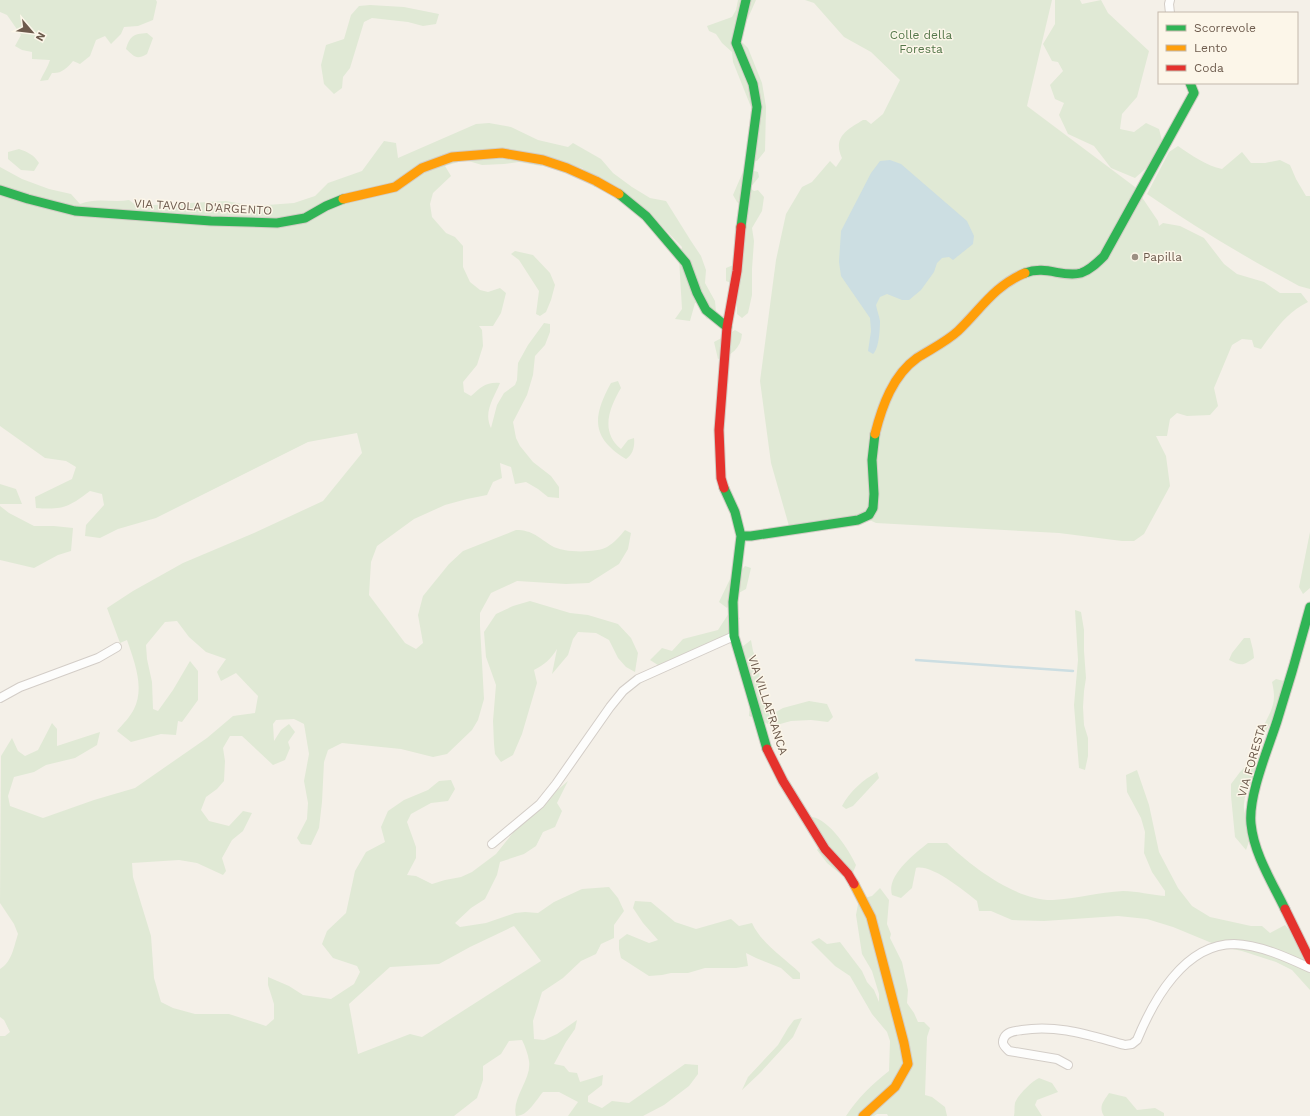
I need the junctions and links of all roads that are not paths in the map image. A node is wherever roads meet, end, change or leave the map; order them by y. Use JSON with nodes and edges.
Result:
{"nodes":[{"id":1,"x":746,"y":0,"type":"edge"},
{"id":2,"x":1170,"y":0,"type":"edge"},
{"id":3,"x":1170,"y":12,"type":"edge"},
{"id":4,"x":1190,"y":84,"type":"edge"},
{"id":5,"x":0,"y":190,"type":"edge"},
{"id":6,"x":727,"y":328,"type":"junction"},
{"id":7,"x":741,"y":536,"type":"junction"},
{"id":8,"x":1310,"y":607,"type":"edge"},
{"id":9,"x":734,"y":636,"type":"junction"},
{"id":10,"x":117,"y":647,"type":"dead end"},
{"id":11,"x":0,"y":698,"type":"edge"},
{"id":12,"x":492,"y":844,"type":"dead end"},
{"id":13,"x":1310,"y":960,"type":"edge"},
{"id":14,"x":1310,"y":968,"type":"edge"},
{"id":15,"x":1068,"y":1065,"type":"dead end"},
{"id":16,"x":863,"y":1116,"type":"edge"}],
"edges":[{"from":1,"to":6,"type":"street","name":"VIA VILLAFRANCA"},
{"from":2,"to":3,"type":"street"},
{"from":4,"to":7,"type":"street"},
{"from":5,"to":6,"type":"street","name":"VIA TAVOLA D'ARGENTO"},
{"from":6,"to":7,"type":"street","name":"VIA VILLAFRANCA"},
{"from":7,"to":9,"type":"street","name":"VIA VILLAFRANCA"},
{"from":8,"to":13,"type":"street","name":"VIA FORESTA"},
{"from":9,"to":12,"type":"street"},
{"from":9,"to":16,"type":"street","name":"VIA VILLAFRANCA"},
{"from":10,"to":11,"type":"street"},
{"from":14,"to":15,"type":"street"}]}
